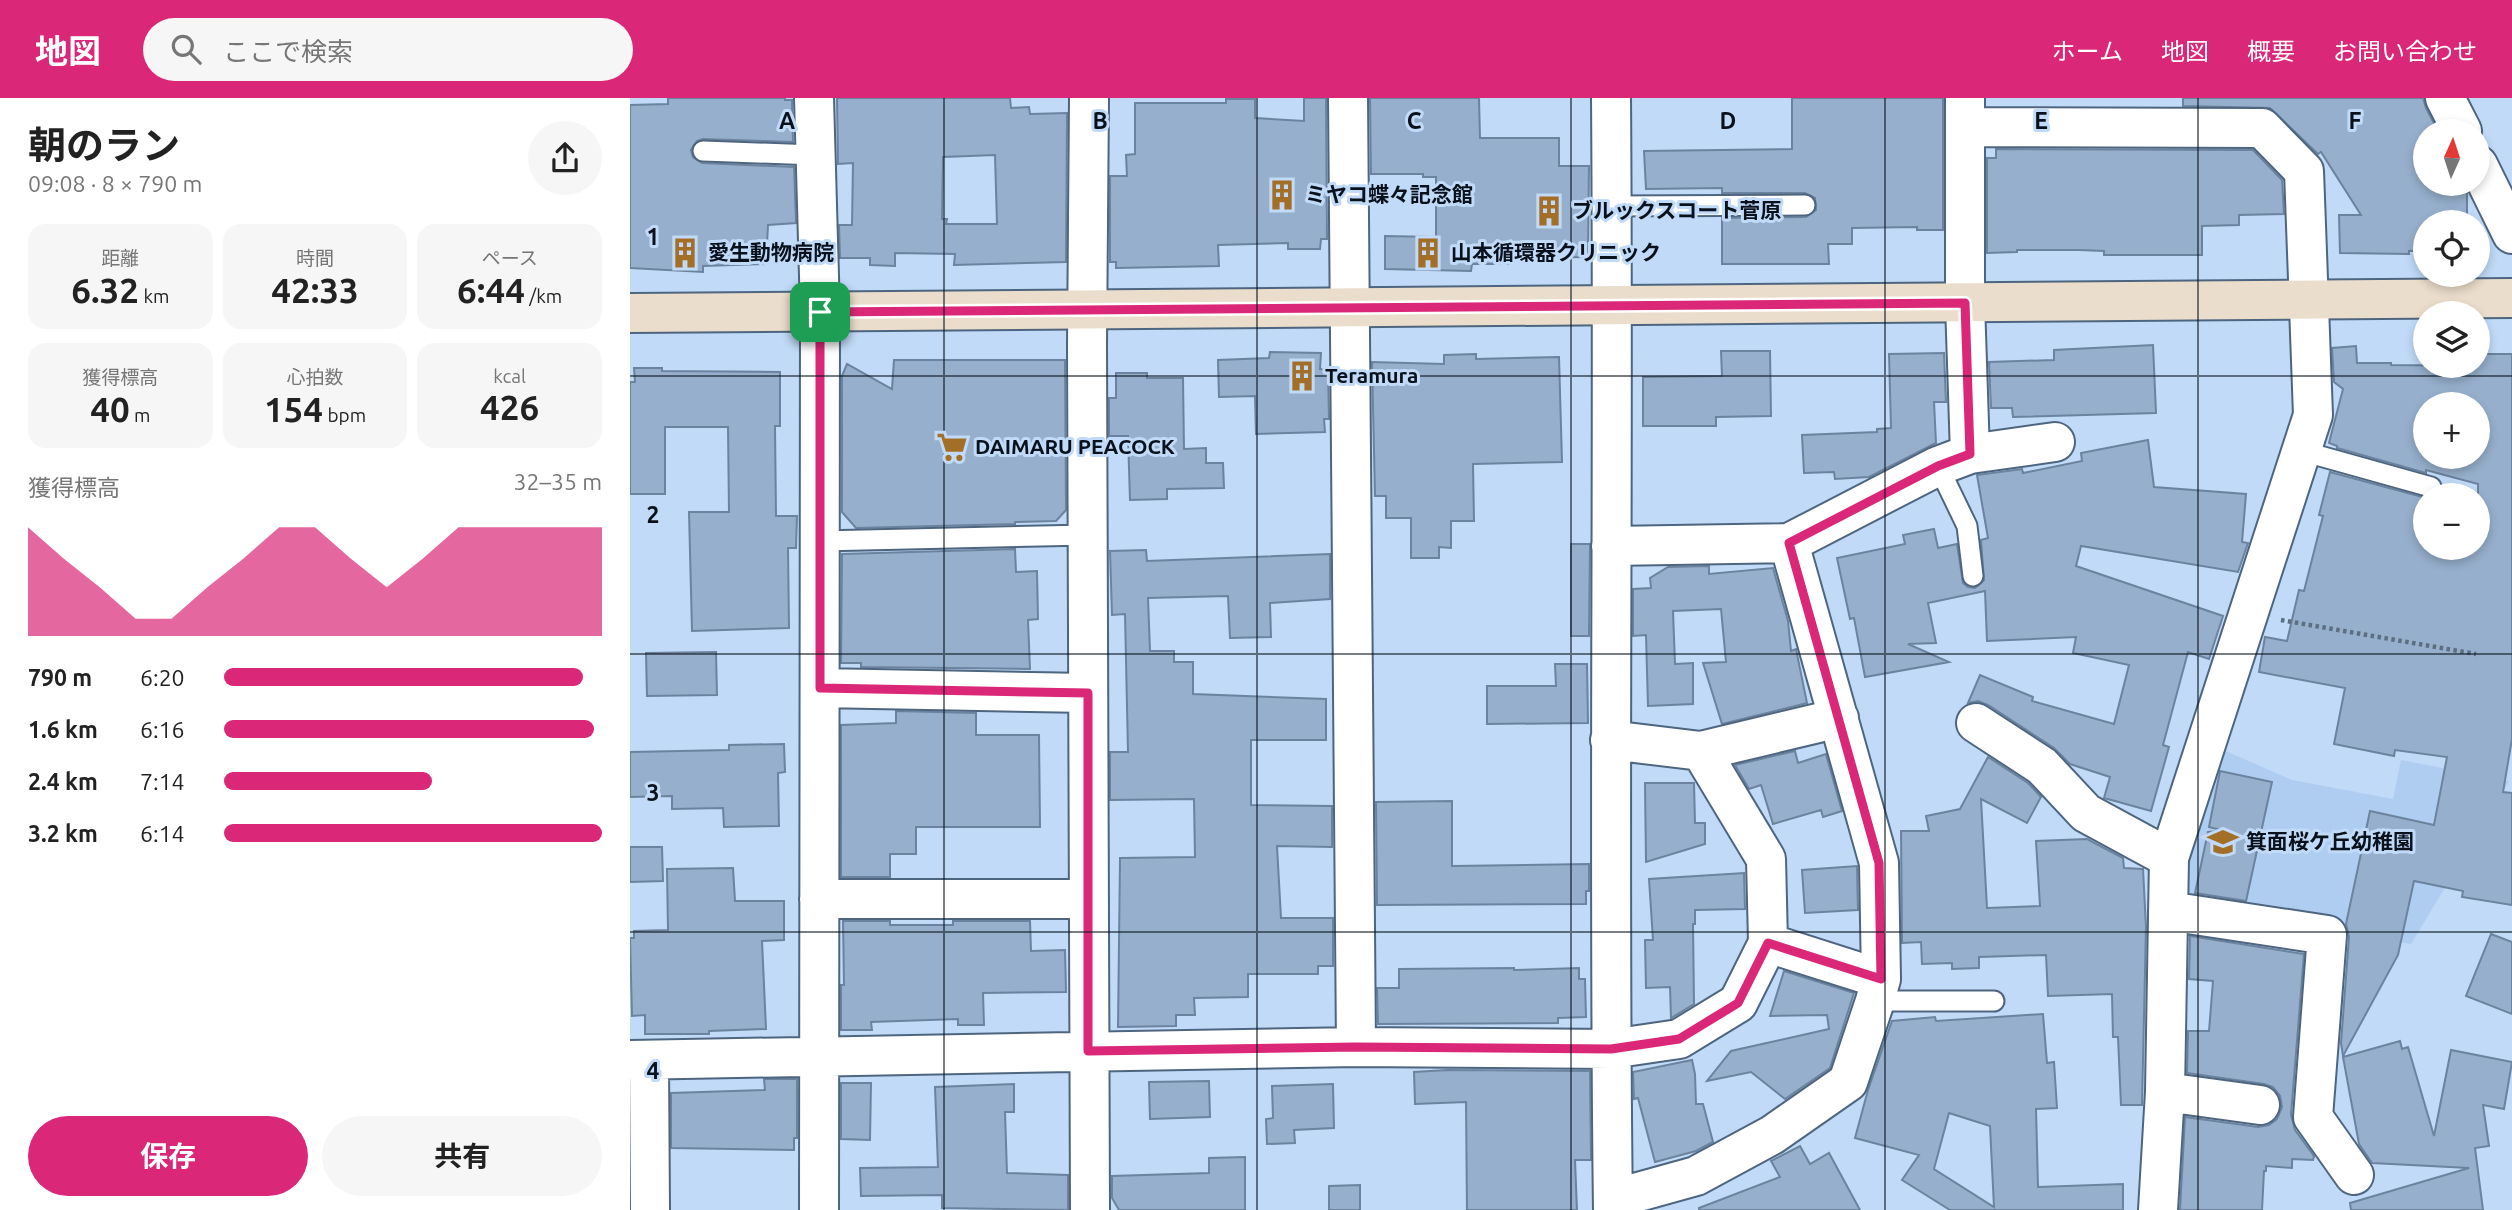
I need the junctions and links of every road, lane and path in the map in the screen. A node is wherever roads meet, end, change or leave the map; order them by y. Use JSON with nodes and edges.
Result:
{"nodes":[{"id":1,"x":814,"y":98,"type":"edge"},
{"id":2,"x":1088,"y":98,"type":"edge"},
{"id":3,"x":1348,"y":98,"type":"edge"},
{"id":4,"x":1611,"y":98,"type":"edge"},
{"id":5,"x":2445,"y":98,"type":"edge"},
{"id":6,"x":1965,"y":112,"type":"edge"},
{"id":7,"x":2456,"y":119,"type":"edge"},
{"id":8,"x":703,"y":151,"type":"dead end"},
{"id":9,"x":815,"y":155,"type":"junction"},
{"id":10,"x":2490,"y":189,"type":"edge"},
{"id":11,"x":1805,"y":205,"type":"dead end"},
{"id":12,"x":1612,"y":206,"type":"junction"},
{"id":13,"x":2512,"y":234,"type":"edge"},
{"id":14,"x":2512,"y":299,"type":"edge"},
{"id":15,"x":2309,"y":300,"type":"junction"},
{"id":16,"x":1965,"y":303,"type":"junction"},
{"id":17,"x":1613,"y":305,"type":"junction"},
{"id":18,"x":1349,"y":308,"type":"junction"},
{"id":19,"x":1087,"y":309,"type":"junction"},
{"id":20,"x":820,"y":312,"type":"junction"},
{"id":21,"x":630,"y":313,"type":"edge"},
{"id":22,"x":2055,"y":442,"type":"dead end"},
{"id":23,"x":2302,"y":451,"type":"junction"},
{"id":24,"x":1954,"y":460,"type":"junction"},
{"id":25,"x":2417,"y":483,"type":"edge"},
{"id":26,"x":1087,"y":536,"type":"junction"},
{"id":27,"x":820,"y":541,"type":"junction"},
{"id":28,"x":1789,"y":543,"type":"junction"},
{"id":29,"x":1611,"y":546,"type":"junction"},
{"id":30,"x":1973,"y":576,"type":"dead end"},
{"id":31,"x":2248,"y":614,"type":"junction"},
{"id":32,"x":2476,"y":654,"type":"dead end"},
{"id":33,"x":820,"y":688,"type":"junction"},
{"id":34,"x":1088,"y":693,"type":"junction"},
{"id":35,"x":1839,"y":718,"type":"junction"},
{"id":36,"x":1976,"y":723,"type":"dead end"},
{"id":37,"x":1610,"y":740,"type":"junction"},
{"id":38,"x":1701,"y":751,"type":"junction"},
{"id":39,"x":2168,"y":858,"type":"junction"},
{"id":40,"x":819,"y":899,"type":"junction"},
{"id":41,"x":1089,"y":899,"type":"junction"},
{"id":42,"x":2168,"y":911,"type":"junction"},
{"id":43,"x":1768,"y":943,"type":"junction"},
{"id":44,"x":1878,"y":990,"type":"junction"},
{"id":45,"x":1994,"y":1001,"type":"dead end"},
{"id":46,"x":1356,"y":1047,"type":"junction"},
{"id":47,"x":1611,"y":1049,"type":"junction"},
{"id":48,"x":1088,"y":1051,"type":"junction"},
{"id":49,"x":819,"y":1057,"type":"junction"},
{"id":50,"x":640,"y":1060,"type":"edge"},
{"id":51,"x":2165,"y":1092,"type":"junction"},
{"id":52,"x":2260,"y":1105,"type":"dead end"},
{"id":53,"x":2354,"y":1175,"type":"dead end"},
{"id":54,"x":1613,"y":1204,"type":"edge"},
{"id":55,"x":650,"y":1210,"type":"edge"},
{"id":56,"x":819,"y":1210,"type":"edge"},
{"id":57,"x":1090,"y":1210,"type":"edge"},
{"id":58,"x":2158,"y":1210,"type":"edge"}],
"edges":[{"from":1,"to":9,"type":"street"},
{"from":2,"to":19,"type":"street"},
{"from":3,"to":18,"type":"street"},
{"from":4,"to":12,"type":"street"},
{"from":5,"to":7,"type":"street"},
{"from":6,"to":15,"type":"street"},
{"from":6,"to":16,"type":"street"},
{"from":8,"to":9,"type":"lane"},
{"from":9,"to":20,"type":"street"},
{"from":10,"to":13,"type":"street"},
{"from":11,"to":12,"type":"lane"},
{"from":12,"to":17,"type":"street"},
{"from":14,"to":15,"type":"street"},
{"from":15,"to":16,"type":"street"},
{"from":15,"to":23,"type":"street"},
{"from":16,"to":17,"type":"street"},
{"from":16,"to":24,"type":"street"},
{"from":17,"to":18,"type":"street"},
{"from":17,"to":29,"type":"street"},
{"from":18,"to":19,"type":"street"},
{"from":18,"to":46,"type":"street"},
{"from":19,"to":20,"type":"street"},
{"from":19,"to":26,"type":"street"},
{"from":20,"to":21,"type":"street"},
{"from":20,"to":27,"type":"street"},
{"from":22,"to":24,"type":"street"},
{"from":23,"to":25,"type":"lane"},
{"from":23,"to":31,"type":"street"},
{"from":24,"to":28,"type":"street"},
{"from":24,"to":30,"type":"lane"},
{"from":26,"to":27,"type":"lane"},
{"from":26,"to":34,"type":"street"},
{"from":27,"to":33,"type":"street"},
{"from":28,"to":29,"type":"street"},
{"from":28,"to":35,"type":"street"},
{"from":29,"to":37,"type":"street"},
{"from":31,"to":32,"type":"path"},
{"from":31,"to":39,"type":"street"},
{"from":33,"to":34,"type":"street"},
{"from":33,"to":40,"type":"street"},
{"from":34,"to":41,"type":"street"},
{"from":35,"to":38,"type":"street"},
{"from":35,"to":44,"type":"street"},
{"from":36,"to":39,"type":"street"},
{"from":37,"to":38,"type":"street"},
{"from":37,"to":47,"type":"street"},
{"from":38,"to":43,"type":"street"},
{"from":39,"to":42,"type":"street"},
{"from":40,"to":41,"type":"street"},
{"from":40,"to":49,"type":"street"},
{"from":41,"to":48,"type":"street"},
{"from":42,"to":51,"type":"street"},
{"from":42,"to":53,"type":"street"},
{"from":43,"to":44,"type":"street"},
{"from":43,"to":47,"type":"street"},
{"from":44,"to":45,"type":"lane"},
{"from":44,"to":54,"type":"street"},
{"from":46,"to":47,"type":"street"},
{"from":46,"to":48,"type":"street"},
{"from":47,"to":54,"type":"street"},
{"from":48,"to":49,"type":"street"},
{"from":48,"to":57,"type":"street"},
{"from":49,"to":50,"type":"street"},
{"from":49,"to":56,"type":"street"},
{"from":50,"to":55,"type":"street"},
{"from":51,"to":52,"type":"street"},
{"from":51,"to":58,"type":"street"}]}
